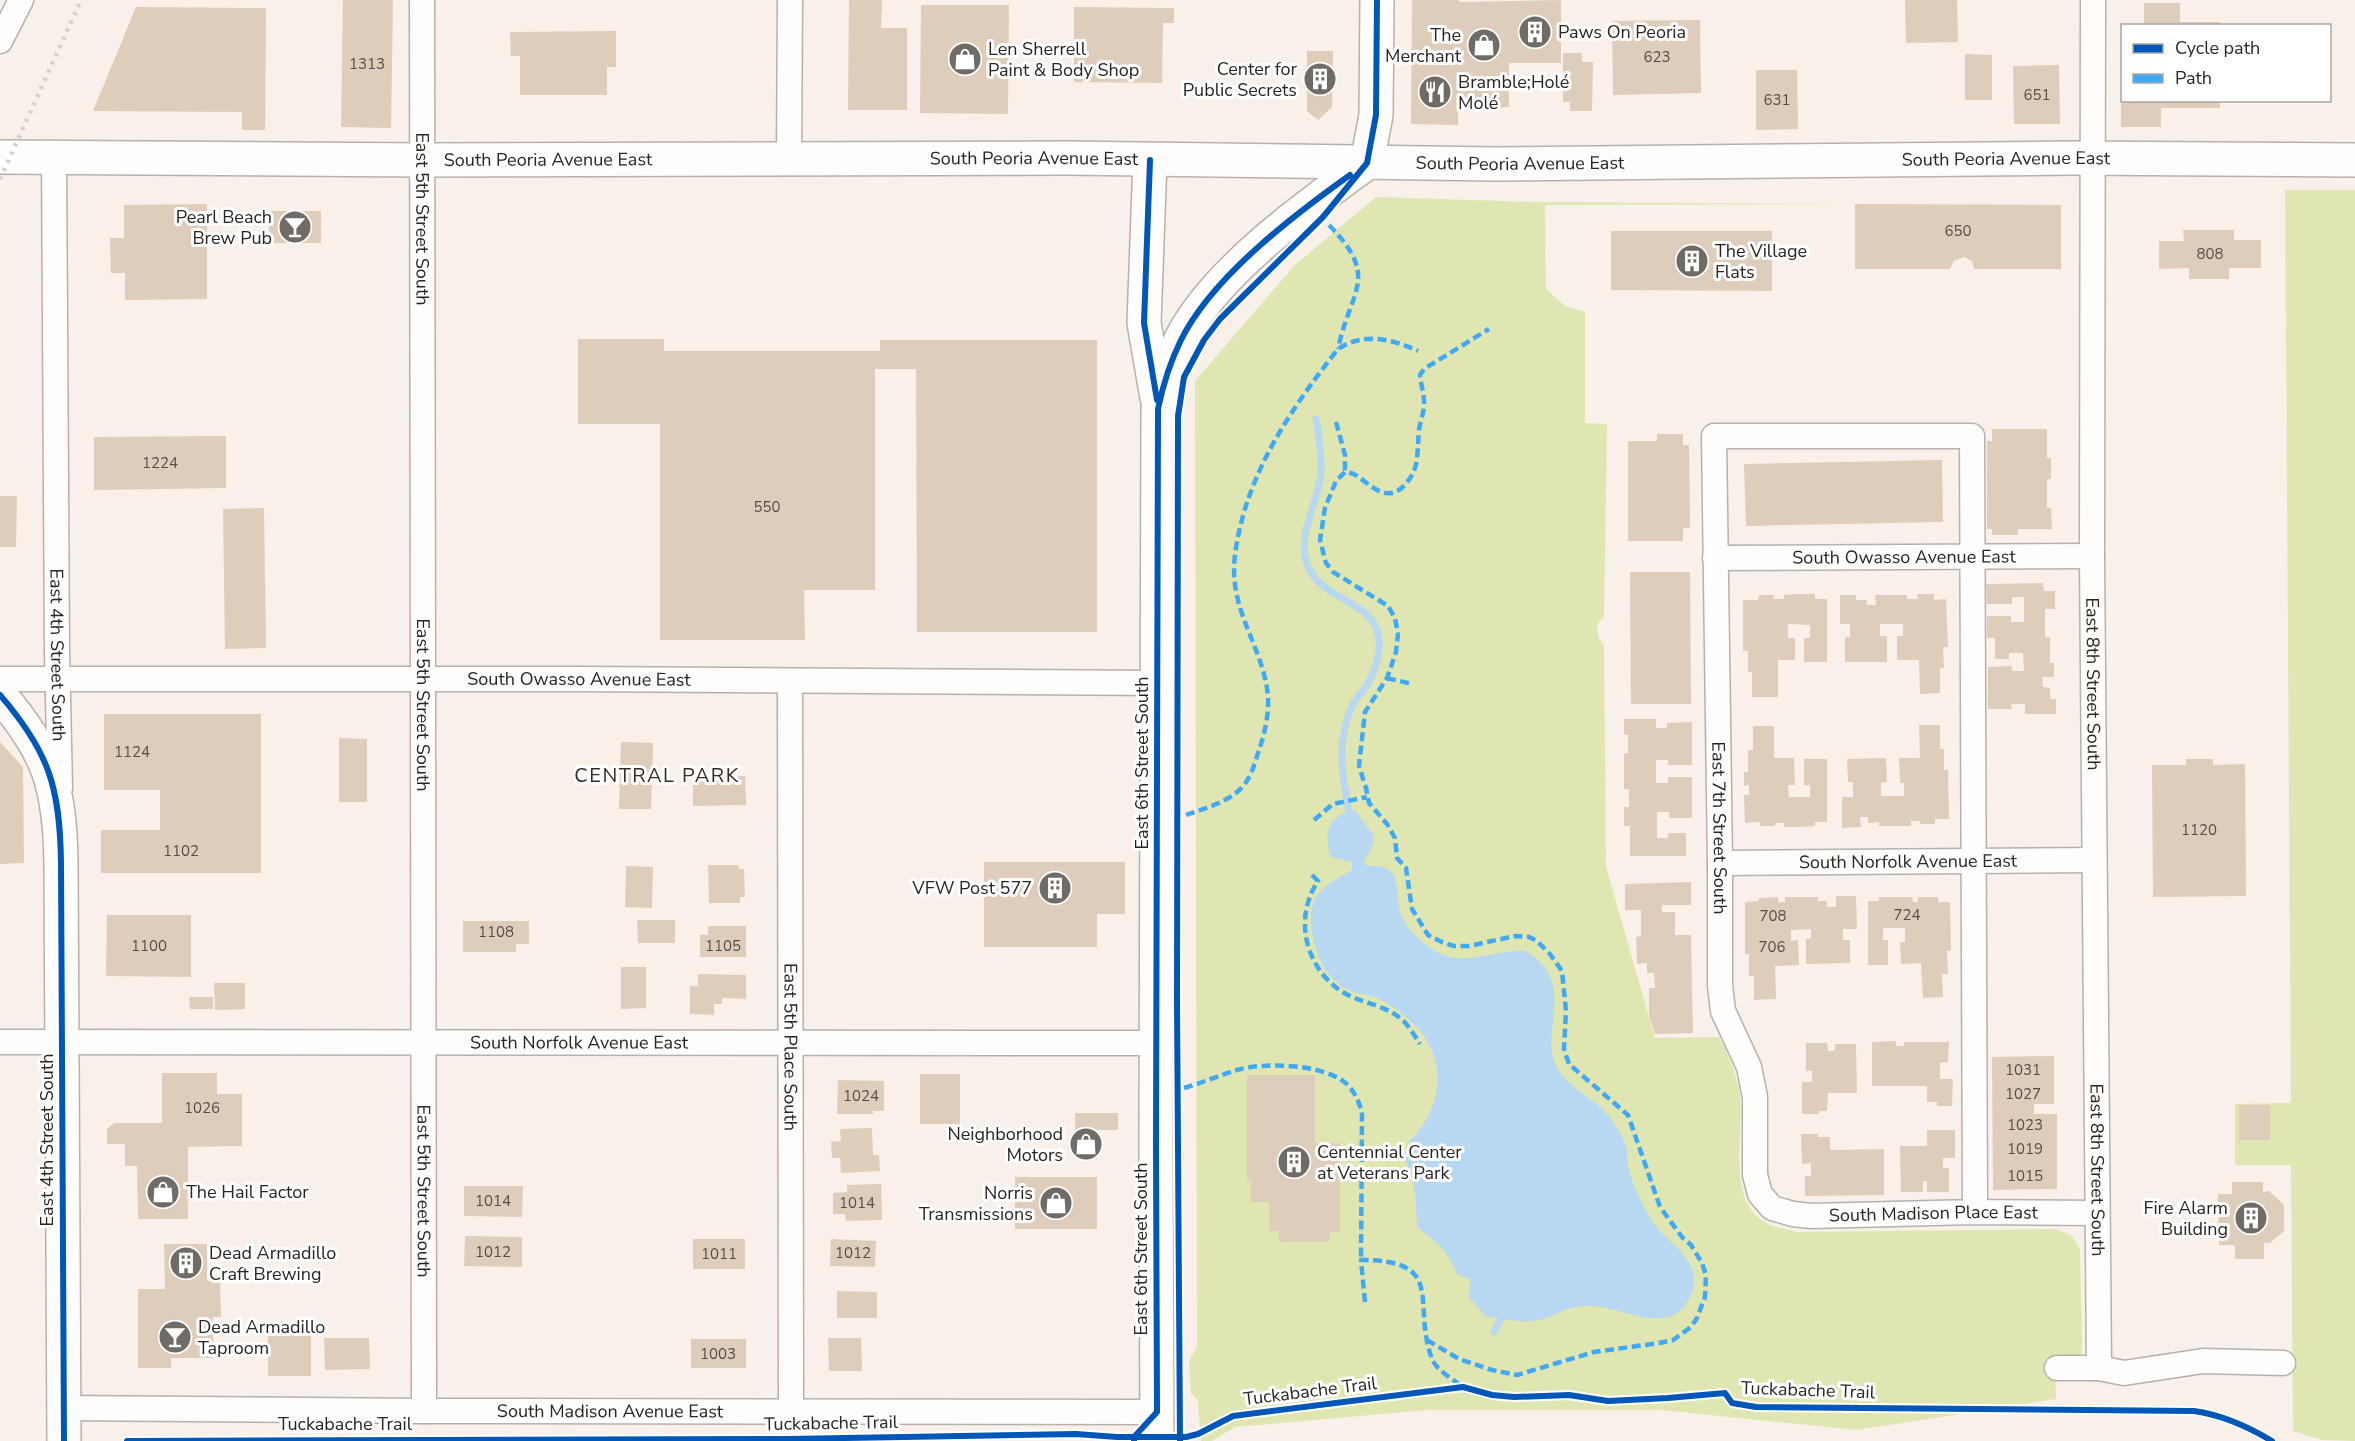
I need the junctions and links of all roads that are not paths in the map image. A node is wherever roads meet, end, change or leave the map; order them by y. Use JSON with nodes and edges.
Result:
{"nodes":[{"id":1,"x":21,"y":0,"type":"edge"},
{"id":2,"x":422,"y":0,"type":"edge"},
{"id":3,"x":790,"y":0,"type":"edge"},
{"id":4,"x":1377,"y":0,"type":"edge"},
{"id":5,"x":2093,"y":0,"type":"edge"},
{"id":6,"x":0,"y":41,"type":"edge"},
{"id":7,"x":0,"y":157,"type":"edge"},
{"id":8,"x":54,"y":157,"type":"junction"},
{"id":9,"x":2093,"y":158,"type":"junction"},
{"id":10,"x":422,"y":160,"type":"junction"},
{"id":11,"x":789,"y":160,"type":"junction"},
{"id":12,"x":1150,"y":160,"type":"junction"},
{"id":13,"x":2355,"y":160,"type":"edge"},
{"id":14,"x":1367,"y":163,"type":"junction"},
{"id":15,"x":1158,"y":409,"type":"junction"},
{"id":16,"x":2092,"y":556,"type":"junction"},
{"id":17,"x":1972,"y":557,"type":"junction"},
{"id":18,"x":1715,"y":558,"type":"junction"},
{"id":19,"x":0,"y":679,"type":"edge"},
{"id":20,"x":57,"y":679,"type":"junction"},
{"id":21,"x":422,"y":679,"type":"junction"},
{"id":22,"x":790,"y":681,"type":"junction"},
{"id":23,"x":1157,"y":683,"type":"junction"},
{"id":24,"x":0,"y":695,"type":"edge"},
{"id":25,"x":61,"y":838,"type":"junction"},
{"id":26,"x":1973,"y":860,"type":"junction"},
{"id":27,"x":2094,"y":860,"type":"junction"},
{"id":28,"x":1720,"y":862,"type":"junction"},
{"id":29,"x":0,"y":1042,"type":"edge"},
{"id":30,"x":61,"y":1042,"type":"junction"},
{"id":31,"x":423,"y":1042,"type":"junction"},
{"id":32,"x":789,"y":1042,"type":"junction"},
{"id":33,"x":1157,"y":1043,"type":"junction"},
{"id":34,"x":1772,"y":1208,"type":"joint"},
{"id":35,"x":1975,"y":1212,"type":"junction"},
{"id":36,"x":2097,"y":1213,"type":"junction"},
{"id":37,"x":2283,"y":1363,"type":"dead end"},
{"id":38,"x":2057,"y":1368,"type":"dead end"},
{"id":39,"x":2099,"y":1368,"type":"junction"},
{"id":40,"x":64,"y":1408,"type":"junction"},
{"id":41,"x":424,"y":1411,"type":"junction"},
{"id":42,"x":791,"y":1412,"type":"junction"},
{"id":43,"x":1157,"y":1426,"type":"edge"},
{"id":44,"x":64,"y":1441,"type":"edge"}],
"edges":[{"from":1,"to":6,"type":"street"},
{"from":2,"to":10,"type":"street","name":"East 5th Street South"},
{"from":3,"to":11,"type":"street"},
{"from":4,"to":14,"type":"street"},
{"from":5,"to":9,"type":"street","name":"East 8th Street South"},
{"from":7,"to":8,"type":"street","name":"South Peoria Avenue East"},
{"from":8,"to":10,"type":"street","name":"South Peoria Avenue East"},
{"from":8,"to":20,"type":"street","name":"East 4th Street South"},
{"from":9,"to":13,"type":"street","name":"South Peoria Avenue East"},
{"from":9,"to":14,"type":"street","name":"South Peoria Avenue East"},
{"from":9,"to":16,"type":"street","name":"East 8th Street South"},
{"from":10,"to":11,"type":"street","name":"South Peoria Avenue East"},
{"from":10,"to":21,"type":"street","name":"East 5th Street South"},
{"from":11,"to":12,"type":"street","name":"South Peoria Avenue East"},
{"from":12,"to":14,"type":"street","name":"South Peoria Avenue East"},
{"from":12,"to":15,"type":"street"},
{"from":14,"to":15,"type":"street","name":"East 6th Street South"},
{"from":15,"to":23,"type":"street","name":"East 6th Street South"},
{"from":16,"to":17,"type":"street","name":"South Owasso Avenue East"},
{"from":16,"to":27,"type":"street","name":"East 8th Street South"},
{"from":17,"to":18,"type":"street","name":"South Owasso Avenue East"},
{"from":17,"to":18,"type":"street","name":"East 7th Street South"},
{"from":17,"to":26,"type":"street"},
{"from":18,"to":28,"type":"street","name":"East 7th Street South"},
{"from":19,"to":20,"type":"street","name":"South Owasso Avenue East"},
{"from":20,"to":21,"type":"street","name":"South Owasso Avenue East"},
{"from":20,"to":25,"type":"street","name":"East 4th Street South"},
{"from":21,"to":22,"type":"street","name":"South Owasso Avenue East"},
{"from":21,"to":31,"type":"street","name":"East 5th Street South"},
{"from":22,"to":23,"type":"street","name":"South Owasso Avenue East"},
{"from":22,"to":32,"type":"street","name":"East 5th Place South"},
{"from":23,"to":33,"type":"street","name":"East 6th Street South"},
{"from":24,"to":25,"type":"street"},
{"from":25,"to":30,"type":"street","name":"East 4th Street South"},
{"from":26,"to":27,"type":"street","name":"South Norfolk Avenue East"},
{"from":26,"to":28,"type":"street","name":"South Norfolk Avenue East"},
{"from":26,"to":35,"type":"street"},
{"from":27,"to":36,"type":"street","name":"East 8th Street South"},
{"from":28,"to":34,"type":"street","name":"East 7th Street South"},
{"from":29,"to":30,"type":"street","name":"South Norfolk Avenue East"},
{"from":30,"to":31,"type":"street","name":"South Norfolk Avenue East"},
{"from":30,"to":40,"type":"street","name":"East 4th Street South"},
{"from":31,"to":32,"type":"street","name":"South Norfolk Avenue East"},
{"from":31,"to":41,"type":"street","name":"East 5th Street South"},
{"from":32,"to":33,"type":"street","name":"South Norfolk Avenue East"},
{"from":32,"to":42,"type":"street","name":"East 5th Place South"},
{"from":33,"to":43,"type":"street","name":"East 6th Street South"},
{"from":34,"to":35,"type":"street","name":"South Madison Place East"},
{"from":35,"to":36,"type":"street","name":"South Madison Place East"},
{"from":36,"to":39,"type":"street","name":"East 8th Street South"},
{"from":37,"to":39,"type":"street"},
{"from":38,"to":39,"type":"street"},
{"from":40,"to":41,"type":"street","name":"South Madison Avenue East"},
{"from":40,"to":44,"type":"street","name":"East 4th Street South"},
{"from":41,"to":42,"type":"street","name":"South Madison Avenue East"},
{"from":42,"to":43,"type":"street","name":"South Madison Avenue East"}]}
